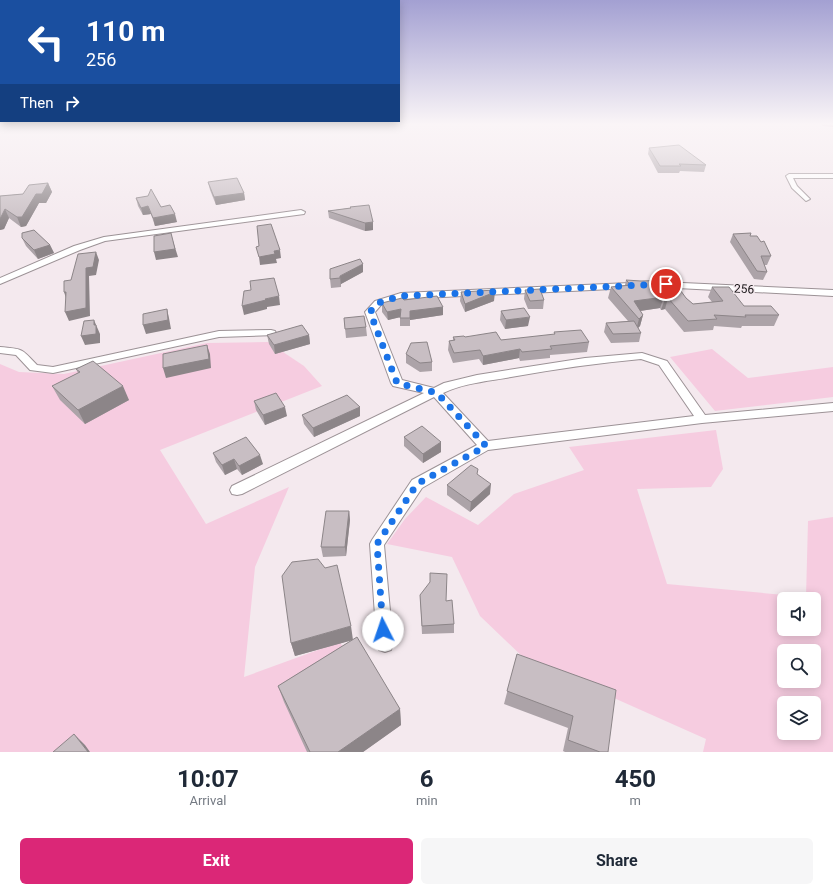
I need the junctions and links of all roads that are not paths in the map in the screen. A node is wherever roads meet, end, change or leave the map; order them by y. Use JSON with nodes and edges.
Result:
{"nodes":[{"id":1,"x":833,"y":176,"type":"edge"},
{"id":2,"x":806,"y":199,"type":"dead end"},
{"id":3,"x":301,"y":212,"type":"dead end"},
{"id":4,"x":0,"y":281,"type":"edge"},
{"id":5,"x":833,"y":293,"type":"edge"},
{"id":6,"x":270,"y":333,"type":"edge"},
{"id":7,"x":0,"y":350,"type":"edge"},
{"id":8,"x":437,"y":393,"type":"junction"},
{"id":9,"x":833,"y":407,"type":"edge"},
{"id":10,"x":702,"y":419,"type":"junction"},
{"id":11,"x":486,"y":446,"type":"junction"},
{"id":12,"x":237,"y":490,"type":"dead end"},
{"id":13,"x":385,"y":644,"type":"dead end"}],
"edges":[{"from":1,"to":2,"type":"street"},
{"from":3,"to":4,"type":"street"},
{"from":5,"to":8,"type":"street","name":"256"},
{"from":6,"to":7,"type":"street"},
{"from":8,"to":10,"type":"street"},
{"from":8,"to":11,"type":"street"},
{"from":8,"to":12,"type":"street"},
{"from":9,"to":10,"type":"street"},
{"from":10,"to":11,"type":"street"},
{"from":11,"to":13,"type":"street"}]}
